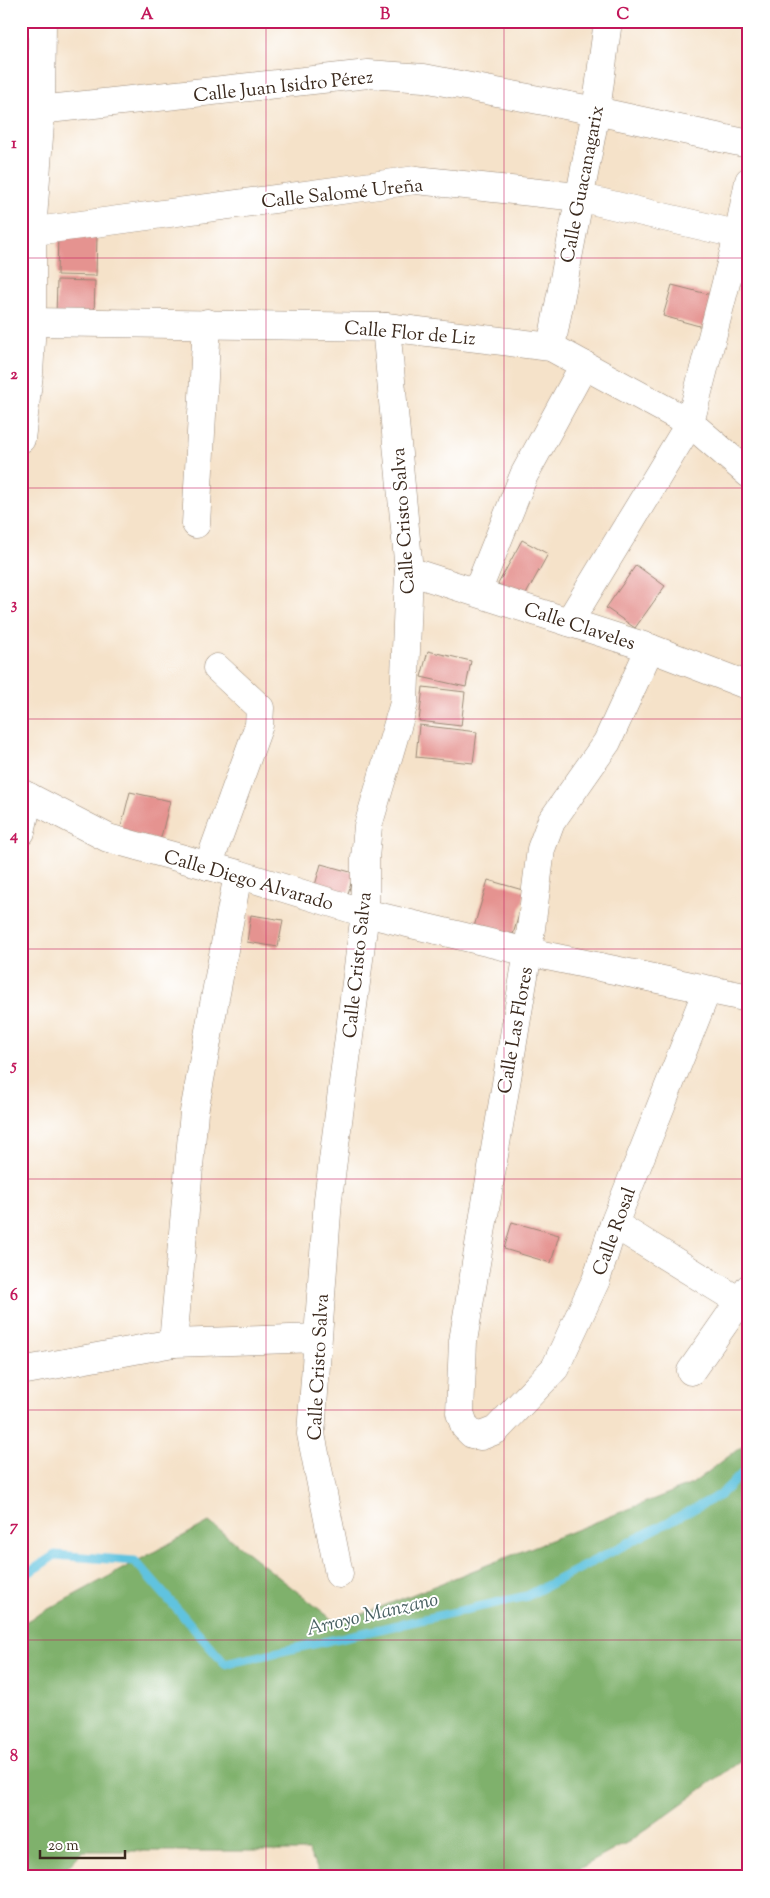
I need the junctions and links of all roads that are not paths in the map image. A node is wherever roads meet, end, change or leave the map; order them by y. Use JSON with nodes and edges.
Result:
{"nodes":[{"id":1,"x":42,"y":21,"type":"edge"},
{"id":2,"x":608,"y":21,"type":"edge"},
{"id":3,"x":31,"y":111,"type":"edge"},
{"id":4,"x":596,"y":111,"type":"junction"},
{"id":5,"x":749,"y":144,"type":"edge"},
{"id":6,"x":749,"y":181,"type":"edge"},
{"id":7,"x":578,"y":198,"type":"junction"},
{"id":8,"x":27,"y":232,"type":"edge"},
{"id":9,"x":743,"y":236,"type":"edge"},
{"id":10,"x":32,"y":322,"type":"junction"},
{"id":11,"x":207,"y":323,"type":"junction"},
{"id":12,"x":386,"y":327,"type":"junction"},
{"id":13,"x":551,"y":347,"type":"junction"},
{"id":14,"x":584,"y":365,"type":"junction"},
{"id":15,"x":25,"y":374,"type":"edge"},
{"id":16,"x":690,"y":423,"type":"junction"},
{"id":17,"x":21,"y":439,"type":"edge"},
{"id":18,"x":748,"y":473,"type":"edge"},
{"id":19,"x":196,"y":524,"type":"dead end"},
{"id":20,"x":410,"y":571,"type":"junction"},
{"id":21,"x":476,"y":592,"type":"junction"},
{"id":22,"x":569,"y":622,"type":"junction"},
{"id":23,"x":650,"y":648,"type":"junction"},
{"id":24,"x":217,"y":668,"type":"dead end"},
{"id":25,"x":749,"y":686,"type":"edge"},
{"id":26,"x":25,"y":795,"type":"edge"},
{"id":27,"x":21,"y":832,"type":"edge"},
{"id":28,"x":208,"y":866,"type":"junction"},
{"id":29,"x":238,"y":874,"type":"junction"},
{"id":30,"x":365,"y":913,"type":"junction"},
{"id":31,"x":528,"y":952,"type":"junction"},
{"id":32,"x":708,"y":990,"type":"junction"},
{"id":33,"x":749,"y":998,"type":"edge"},
{"id":34,"x":614,"y":1224,"type":"junction"},
{"id":35,"x":744,"y":1295,"type":"edge"},
{"id":36,"x":317,"y":1338,"type":"junction"},
{"id":37,"x":173,"y":1343,"type":"junction"},
{"id":38,"x":21,"y":1371,"type":"edge"},
{"id":39,"x":691,"y":1371,"type":"dead end"},
{"id":40,"x":472,"y":1434,"type":"joint"},
{"id":41,"x":339,"y":1574,"type":"dead end"}],
"edges":[{"from":1,"to":3,"type":"street"},
{"from":2,"to":4,"type":"street","name":"Calle Guacanagarix"},
{"from":3,"to":4,"type":"street","name":"Calle Juan Isidro Pérez"},
{"from":3,"to":8,"type":"street"},
{"from":4,"to":5,"type":"street","name":"Calle Juan Isidro Pérez"},
{"from":4,"to":7,"type":"street","name":"Calle Guacanagarix"},
{"from":6,"to":9,"type":"street"},
{"from":7,"to":8,"type":"street","name":"Calle Salomé Ureña"},
{"from":7,"to":9,"type":"street","name":"Calle Salomé Ureña"},
{"from":7,"to":13,"type":"street","name":"Calle Guacanagarix"},
{"from":8,"to":10,"type":"street"},
{"from":9,"to":16,"type":"street"},
{"from":10,"to":11,"type":"street","name":"Calle Flor de Liz"},
{"from":10,"to":15,"type":"street"},
{"from":11,"to":12,"type":"street","name":"Calle Flor de Liz"},
{"from":11,"to":19,"type":"street"},
{"from":12,"to":13,"type":"street","name":"Calle Flor de Liz"},
{"from":12,"to":20,"type":"street","name":"Calle Cristo Salva"},
{"from":13,"to":14,"type":"street","name":"Calle Flor de Liz"},
{"from":14,"to":16,"type":"street","name":"Calle Flor de Liz"},
{"from":14,"to":21,"type":"street"},
{"from":15,"to":17,"type":"street"},
{"from":16,"to":18,"type":"street","name":"Calle Flor de Liz"},
{"from":16,"to":22,"type":"street"},
{"from":20,"to":21,"type":"street","name":"Calle Claveles"},
{"from":20,"to":30,"type":"street","name":"Calle Cristo Salva"},
{"from":21,"to":22,"type":"street","name":"Calle Claveles"},
{"from":22,"to":23,"type":"street","name":"Calle Claveles"},
{"from":23,"to":25,"type":"street","name":"Calle Claveles"},
{"from":23,"to":31,"type":"street","name":"Calle Las Flores"},
{"from":24,"to":28,"type":"street"},
{"from":26,"to":27,"type":"street"},
{"from":26,"to":28,"type":"street","name":"Calle Diego Alvarado"},
{"from":28,"to":29,"type":"street","name":"Calle Diego Alvarado"},
{"from":29,"to":30,"type":"street","name":"Calle Diego Alvarado"},
{"from":29,"to":37,"type":"street"},
{"from":30,"to":31,"type":"street","name":"Calle Diego Alvarado"},
{"from":30,"to":36,"type":"street","name":"Calle Cristo Salva"},
{"from":31,"to":32,"type":"street","name":"Calle Diego Alvarado"},
{"from":31,"to":40,"type":"street","name":"Calle Las Flores"},
{"from":32,"to":33,"type":"street","name":"Calle Diego Alvarado"},
{"from":32,"to":34,"type":"street","name":"Calle Rosal"},
{"from":34,"to":35,"type":"street"},
{"from":34,"to":40,"type":"street","name":"Calle Rosal"},
{"from":35,"to":39,"type":"street"},
{"from":36,"to":37,"type":"street"},
{"from":36,"to":41,"type":"street","name":"Calle Cristo Salva"},
{"from":37,"to":38,"type":"street"}]}
